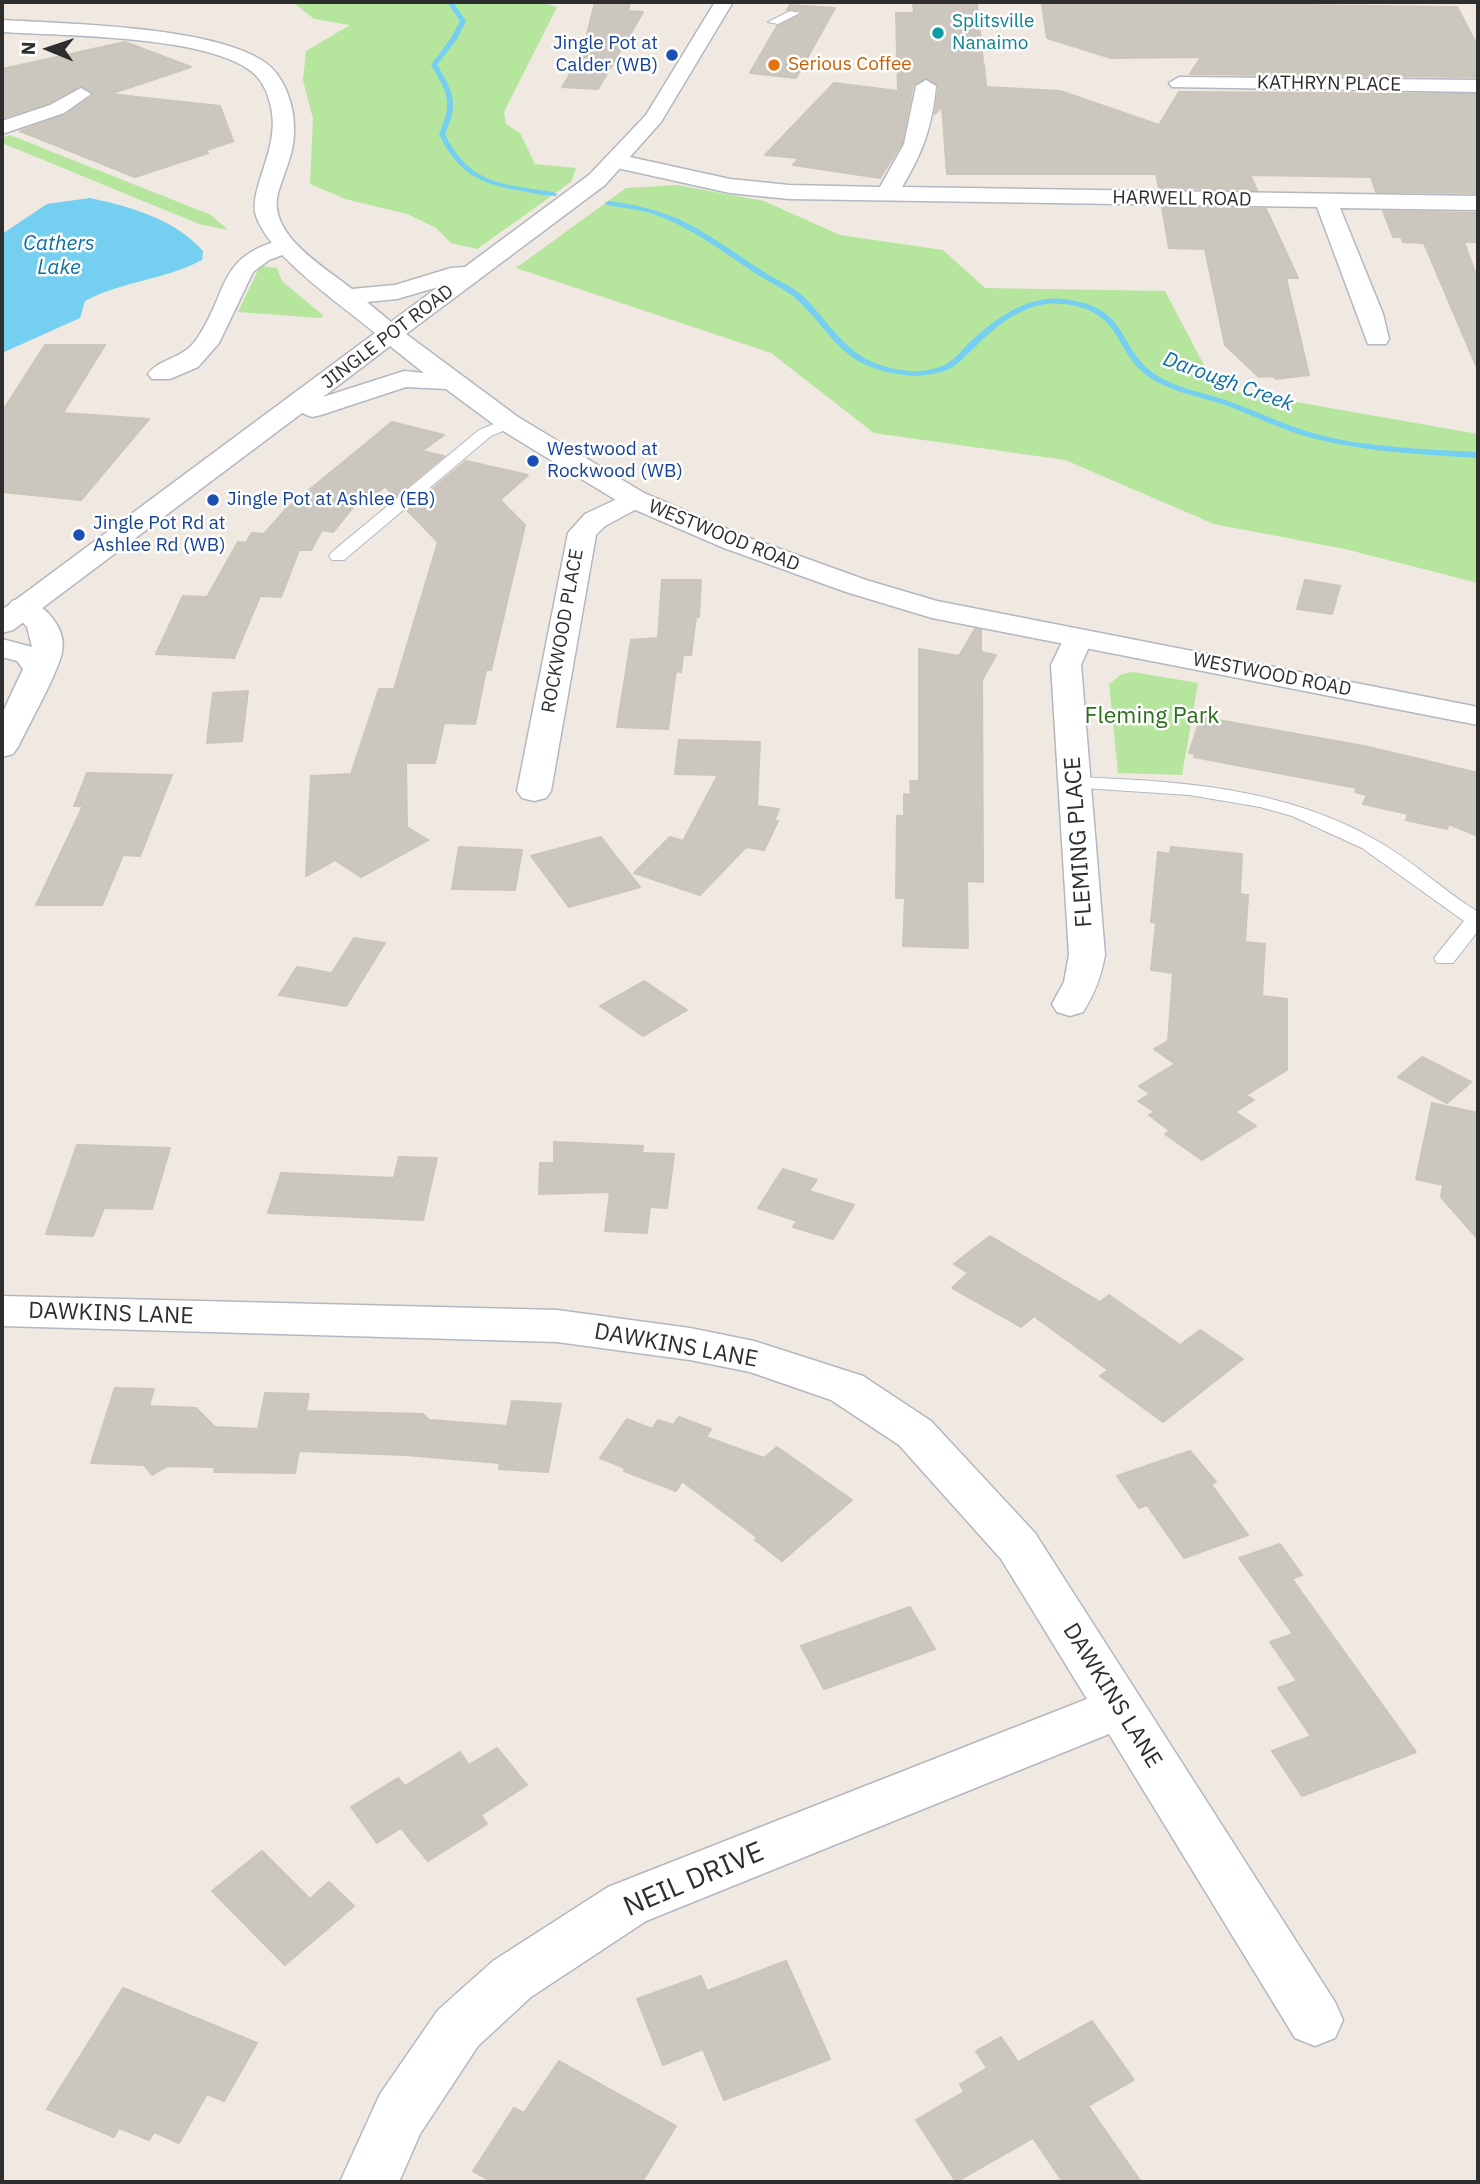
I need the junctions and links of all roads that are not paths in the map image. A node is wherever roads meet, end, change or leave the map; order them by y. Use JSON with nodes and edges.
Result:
{"nodes":[{"id":1,"x":724,"y":2,"type":"edge"},
{"id":2,"x":2,"y":26,"type":"edge"},
{"id":3,"x":1179,"y":82,"type":"dead end"},
{"id":4,"x":926,"y":86,"type":"dead end"},
{"id":5,"x":1478,"y":86,"type":"edge"},
{"id":6,"x":81,"y":94,"type":"dead end"},
{"id":7,"x":2,"y":128,"type":"edge"},
{"id":8,"x":616,"y":161,"type":"junction"},
{"id":9,"x":886,"y":195,"type":"junction"},
{"id":10,"x":1326,"y":201,"type":"junction"},
{"id":11,"x":1478,"y":203,"type":"edge"},
{"id":12,"x":285,"y":246,"type":"junction"},
{"id":13,"x":487,"y":263,"type":"junction"},
{"id":14,"x":345,"y":297,"type":"junction"},
{"id":15,"x":392,"y":335,"type":"junction"},
{"id":16,"x":1377,"y":339,"type":"dead end"},
{"id":17,"x":161,"y":374,"type":"dead end"},
{"id":18,"x":452,"y":382,"type":"junction"},
{"id":19,"x":275,"y":422,"type":"junction"},
{"id":20,"x":509,"y":423,"type":"junction"},
{"id":21,"x":634,"y":499,"type":"junction"},
{"id":22,"x":338,"y":556,"type":"dead end"},
{"id":23,"x":12,"y":615,"type":"edge"},
{"id":24,"x":1079,"y":638,"type":"junction"},
{"id":25,"x":2,"y":648,"type":"edge"},
{"id":26,"x":39,"y":669,"type":"junction"},
{"id":27,"x":1478,"y":716,"type":"edge"},
{"id":28,"x":2,"y":747,"type":"edge"},
{"id":29,"x":1075,"y":783,"type":"junction"},
{"id":30,"x":534,"y":791,"type":"dead end"},
{"id":31,"x":1477,"y":921,"type":"edge"},
{"id":32,"x":1445,"y":958,"type":"dead end"},
{"id":33,"x":1070,"y":1004,"type":"dead end"},
{"id":34,"x":2,"y":1311,"type":"edge"},
{"id":35,"x":1120,"y":1709,"type":"junction"},
{"id":36,"x":1315,"y":2020,"type":"dead end"},
{"id":37,"x":369,"y":2182,"type":"edge"}],
"edges":[{"from":1,"to":8,"type":"street","name":"JINGLE POT ROAD"},
{"from":2,"to":12,"type":"street","name":"WESTWOOD ROAD"},
{"from":3,"to":5,"type":"street","name":"KATHRYN PLACE"},
{"from":4,"to":9,"type":"street"},
{"from":6,"to":7,"type":"street"},
{"from":8,"to":9,"type":"street","name":"HARWELL ROAD"},
{"from":8,"to":13,"type":"street","name":"JINGLE POT ROAD"},
{"from":9,"to":10,"type":"street","name":"HARWELL ROAD"},
{"from":10,"to":11,"type":"street","name":"HARWELL ROAD"},
{"from":10,"to":16,"type":"street"},
{"from":12,"to":14,"type":"street","name":"WESTWOOD ROAD"},
{"from":12,"to":17,"type":"street"},
{"from":13,"to":14,"type":"street"},
{"from":13,"to":15,"type":"street","name":"JINGLE POT ROAD"},
{"from":14,"to":15,"type":"street","name":"WESTWOOD ROAD"},
{"from":15,"to":18,"type":"street","name":"WESTWOOD ROAD"},
{"from":15,"to":19,"type":"street","name":"JINGLE POT ROAD"},
{"from":18,"to":19,"type":"street"},
{"from":18,"to":20,"type":"street","name":"WESTWOOD ROAD"},
{"from":19,"to":23,"type":"street","name":"JINGLE POT ROAD"},
{"from":20,"to":21,"type":"street","name":"WESTWOOD ROAD"},
{"from":20,"to":22,"type":"lane"},
{"from":21,"to":24,"type":"street","name":"WESTWOOD ROAD"},
{"from":21,"to":30,"type":"street","name":"ROCKWOOD PLACE"},
{"from":23,"to":26,"type":"street"},
{"from":24,"to":27,"type":"street","name":"WESTWOOD ROAD"},
{"from":24,"to":29,"type":"street","name":"FLEMING PLACE"},
{"from":25,"to":26,"type":"street"},
{"from":26,"to":28,"type":"street"},
{"from":29,"to":31,"type":"lane"},
{"from":29,"to":33,"type":"street","name":"FLEMING PLACE"},
{"from":31,"to":32,"type":"lane"},
{"from":34,"to":35,"type":"street","name":"DAWKINS LANE"},
{"from":35,"to":36,"type":"street","name":"DAWKINS LANE"},
{"from":35,"to":37,"type":"street","name":"NEIL DRIVE"}]}
